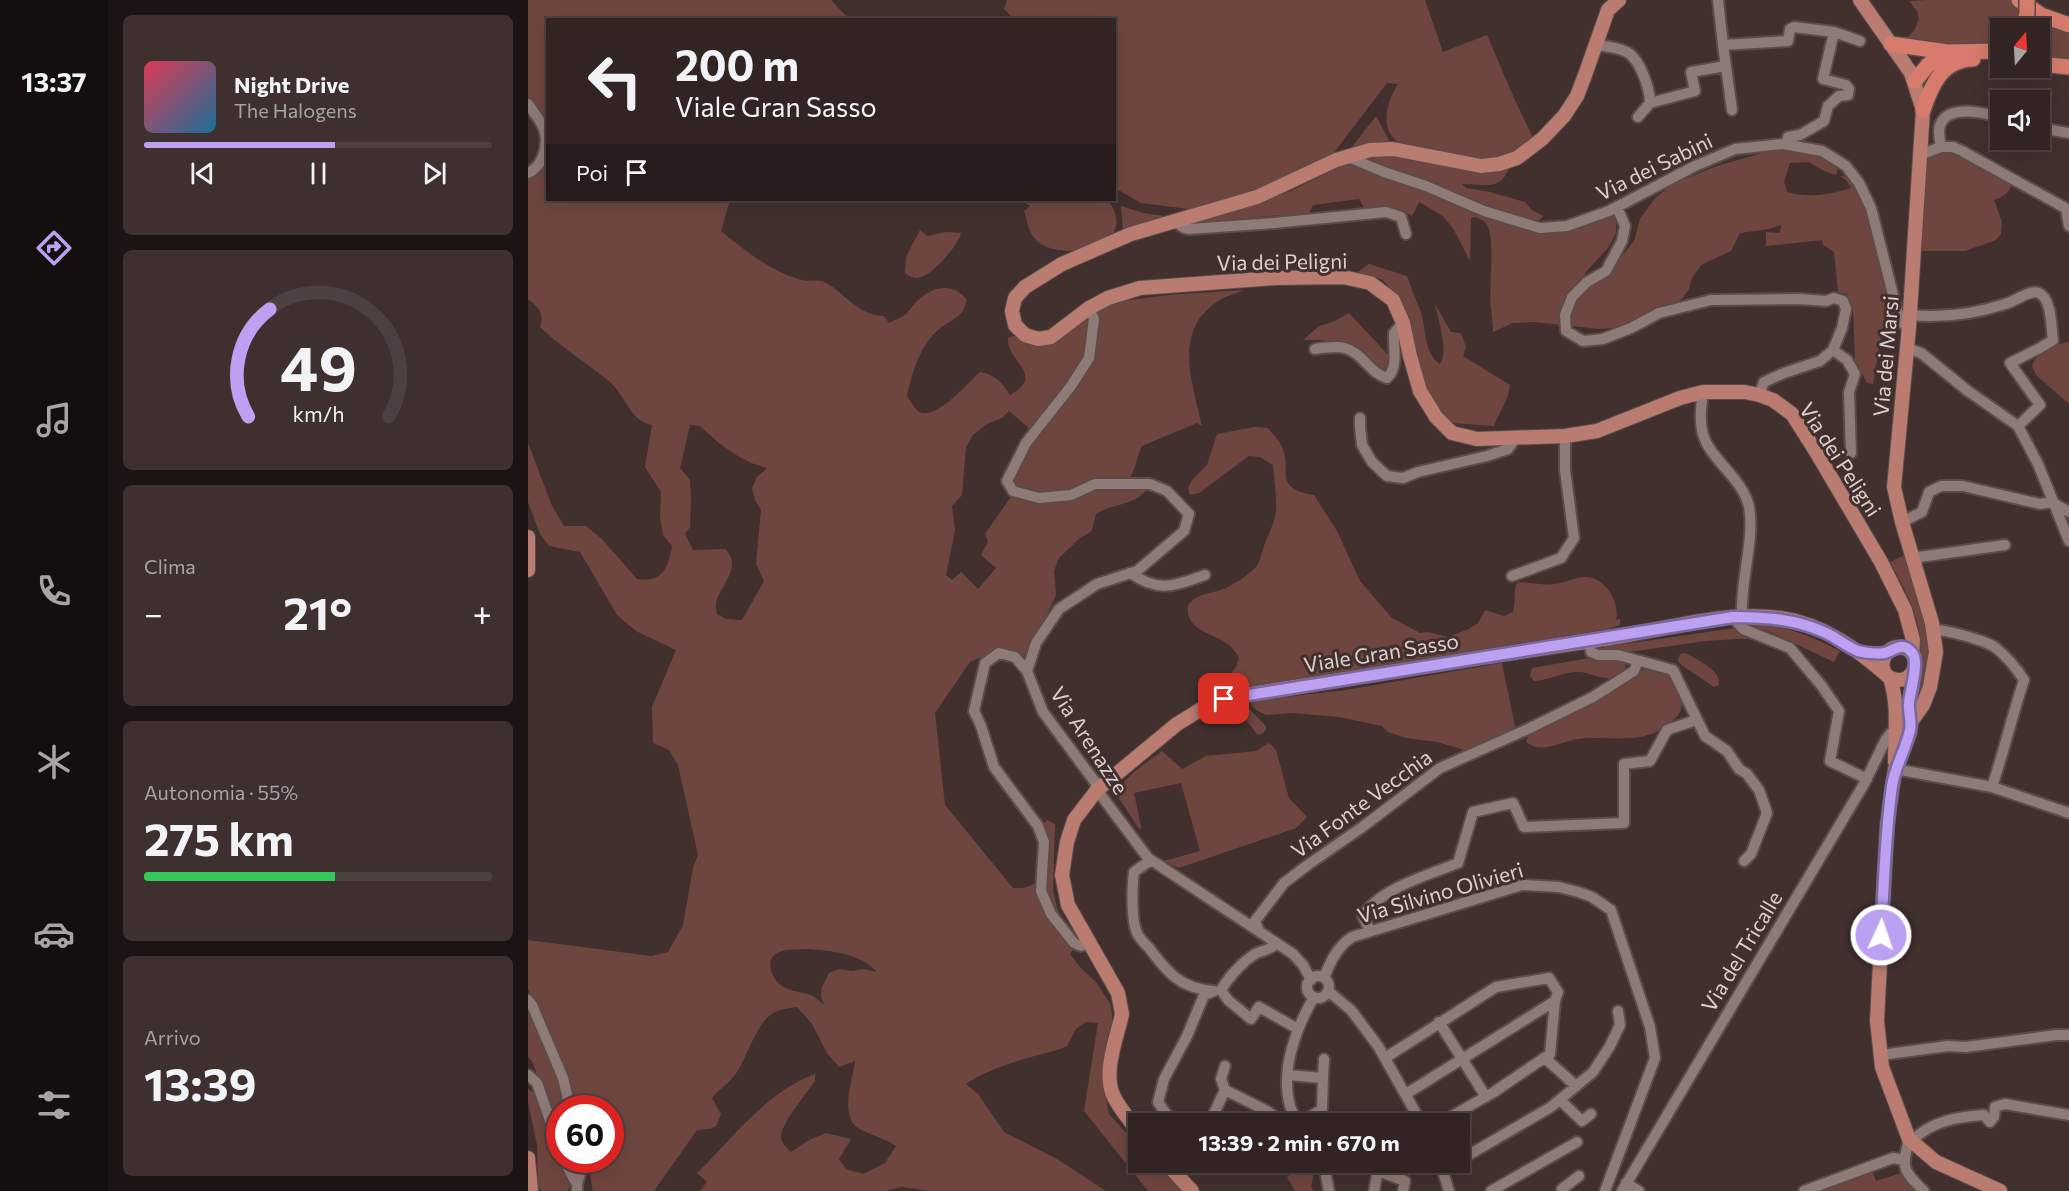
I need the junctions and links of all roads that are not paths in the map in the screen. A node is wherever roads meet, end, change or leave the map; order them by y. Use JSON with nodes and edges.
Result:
{"nodes":[{"id":1,"x":1618,"y":0,"type":"edge"},
{"id":2,"x":1718,"y":0,"type":"edge"},
{"id":3,"x":1860,"y":0,"type":"edge"},
{"id":4,"x":2019,"y":0,"type":"edge"},
{"id":5,"x":2027,"y":0,"type":"edge"},
{"id":6,"x":2026,"y":18,"type":"edge"},
{"id":7,"x":2069,"y":25,"type":"edge"},
{"id":8,"x":1834,"y":32,"type":"junction"},
{"id":9,"x":1860,"y":41,"type":"dead end"},
{"id":10,"x":1892,"y":44,"type":"junction"},
{"id":11,"x":1595,"y":45,"type":"junction"},
{"id":12,"x":1722,"y":45,"type":"junction"},
{"id":13,"x":1990,"y":51,"type":"edge"},
{"id":14,"x":1947,"y":52,"type":"junction"},
{"id":15,"x":1990,"y":60,"type":"edge"},
{"id":16,"x":2050,"y":65,"type":"edge"},
{"id":17,"x":1726,"y":66,"type":"junction"},
{"id":18,"x":2069,"y":67,"type":"edge"},
{"id":19,"x":1915,"y":81,"type":"junction"},
{"id":20,"x":1650,"y":103,"type":"junction"},
{"id":21,"x":528,"y":104,"type":"edge"},
{"id":22,"x":1732,"y":110,"type":"dead end"},
{"id":23,"x":1923,"y":110,"type":"junction"},
{"id":24,"x":1990,"y":115,"type":"edge"},
{"id":25,"x":1638,"y":117,"type":"dead end"},
{"id":26,"x":2050,"y":130,"type":"edge"},
{"id":27,"x":2069,"y":133,"type":"edge"},
{"id":28,"x":1786,"y":144,"type":"junction"},
{"id":29,"x":1941,"y":147,"type":"junction"},
{"id":30,"x":1920,"y":155,"type":"junction"},
{"id":31,"x":1348,"y":157,"type":"junction"},
{"id":32,"x":528,"y":173,"type":"edge"},
{"id":33,"x":1617,"y":207,"type":"junction"},
{"id":34,"x":2067,"y":209,"type":"edge"},
{"id":35,"x":1178,"y":219,"type":"junction"},
{"id":36,"x":2069,"y":226,"type":"edge"},
{"id":37,"x":1407,"y":234,"type":"dead end"},
{"id":38,"x":1089,"y":308,"type":"junction"},
{"id":39,"x":1909,"y":321,"type":"junction"},
{"id":40,"x":1403,"y":323,"type":"junction"},
{"id":41,"x":1907,"y":348,"type":"junction"},
{"id":42,"x":1315,"y":349,"type":"dead end"},
{"id":43,"x":1833,"y":350,"type":"junction"},
{"id":44,"x":1703,"y":392,"type":"junction"},
{"id":45,"x":1759,"y":395,"type":"junction"},
{"id":46,"x":1360,"y":418,"type":"dead end"},
{"id":47,"x":2018,"y":426,"type":"junction"},
{"id":48,"x":1565,"y":436,"type":"junction"},
{"id":49,"x":1515,"y":439,"type":"junction"},
{"id":50,"x":1851,"y":453,"type":"dead end"},
{"id":51,"x":2052,"y":502,"type":"junction"},
{"id":52,"x":2069,"y":512,"type":"edge"},
{"id":53,"x":1902,"y":522,"type":"junction"},
{"id":54,"x":528,"y":537,"type":"edge"},
{"id":55,"x":2069,"y":541,"type":"edge"},
{"id":56,"x":2006,"y":545,"type":"dead end"},
{"id":57,"x":1912,"y":558,"type":"junction"},
{"id":58,"x":528,"y":570,"type":"edge"},
{"id":59,"x":1130,"y":573,"type":"junction"},
{"id":60,"x":1205,"y":575,"type":"dead end"},
{"id":61,"x":1512,"y":576,"type":"dead end"},
{"id":62,"x":1738,"y":617,"type":"junction"},
{"id":63,"x":1908,"y":621,"type":"junction"},
{"id":64,"x":1933,"y":630,"type":"junction"},
{"id":65,"x":1589,"y":641,"type":"junction"},
{"id":66,"x":1858,"y":651,"type":"junction"},
{"id":67,"x":1888,"y":651,"type":"junction"},
{"id":68,"x":1912,"y":654,"type":"junction"},
{"id":69,"x":1638,"y":661,"type":"junction"},
{"id":70,"x":1026,"y":671,"type":"junction"},
{"id":71,"x":1913,"y":673,"type":"junction"},
{"id":72,"x":1887,"y":674,"type":"junction"},
{"id":73,"x":1696,"y":720,"type":"junction"},
{"id":74,"x":1905,"y":730,"type":"junction"},
{"id":75,"x":1895,"y":769,"type":"junction"},
{"id":76,"x":1867,"y":779,"type":"junction"},
{"id":77,"x":1992,"y":787,"type":"junction"},
{"id":78,"x":1097,"y":790,"type":"junction"},
{"id":79,"x":2069,"y":813,"type":"edge"},
{"id":80,"x":1151,"y":860,"type":"junction"},
{"id":81,"x":1744,"y":861,"type":"dead end"},
{"id":82,"x":1370,"y":931,"type":"junction"},
{"id":83,"x":1259,"y":932,"type":"junction"},
{"id":84,"x":1089,"y":941,"type":"junction"},
{"id":85,"x":1276,"y":943,"type":"junction"},
{"id":86,"x":1324,"y":978,"type":"junction"},
{"id":87,"x":1311,"y":980,"type":"junction"},
{"id":88,"x":1217,"y":991,"type":"junction"},
{"id":89,"x":1328,"y":991,"type":"junction"},
{"id":90,"x":1314,"y":997,"type":"junction"},
{"id":91,"x":528,"y":1000,"type":"edge"},
{"id":92,"x":1556,"y":1001,"type":"junction"},
{"id":93,"x":1618,"y":1011,"type":"dead end"},
{"id":94,"x":1439,"y":1022,"type":"junction"},
{"id":95,"x":1298,"y":1029,"type":"junction"},
{"id":96,"x":2069,"y":1035,"type":"edge"},
{"id":97,"x":1881,"y":1054,"type":"junction"},
{"id":98,"x":1548,"y":1056,"type":"junction"},
{"id":99,"x":1385,"y":1058,"type":"junction"},
{"id":100,"x":1462,"y":1058,"type":"junction"},
{"id":101,"x":1324,"y":1059,"type":"dead end"},
{"id":102,"x":1225,"y":1066,"type":"dead end"},
{"id":103,"x":528,"y":1075,"type":"edge"},
{"id":104,"x":1288,"y":1075,"type":"junction"},
{"id":105,"x":1323,"y":1078,"type":"junction"},
{"id":106,"x":1576,"y":1086,"type":"junction"},
{"id":107,"x":1225,"y":1090,"type":"junction"},
{"id":108,"x":1406,"y":1094,"type":"junction"},
{"id":109,"x":567,"y":1095,"type":"edge"},
{"id":110,"x":1486,"y":1096,"type":"junction"},
{"id":111,"x":1560,"y":1100,"type":"junction"},
{"id":112,"x":546,"y":1109,"type":"edge"},
{"id":113,"x":1165,"y":1113,"type":"edge"},
{"id":114,"x":1214,"y":1113,"type":"edge"},
{"id":115,"x":1270,"y":1113,"type":"edge"},
{"id":116,"x":1294,"y":1113,"type":"edge"},
{"id":117,"x":1316,"y":1113,"type":"edge"},
{"id":118,"x":1416,"y":1113,"type":"edge"},
{"id":119,"x":1457,"y":1113,"type":"edge"},
{"id":120,"x":1591,"y":1114,"type":"dead end"},
{"id":121,"x":2069,"y":1115,"type":"edge"},
{"id":122,"x":1128,"y":1118,"type":"edge"},
{"id":123,"x":1911,"y":1140,"type":"junction"},
{"id":124,"x":1578,"y":1142,"type":"dead end"},
{"id":125,"x":1470,"y":1154,"type":"edge"},
{"id":126,"x":528,"y":1158,"type":"edge"},
{"id":127,"x":1904,"y":1160,"type":"junction"},
{"id":128,"x":570,"y":1173,"type":"edge"},
{"id":129,"x":580,"y":1173,"type":"edge"},
{"id":130,"x":1175,"y":1173,"type":"edge"},
{"id":131,"x":1325,"y":1173,"type":"edge"},
{"id":132,"x":1378,"y":1173,"type":"edge"},
{"id":133,"x":1391,"y":1173,"type":"edge"},
{"id":134,"x":1443,"y":1173,"type":"edge"},
{"id":135,"x":1579,"y":1176,"type":"dead end"},
{"id":136,"x":1624,"y":1187,"type":"edge"},
{"id":137,"x":577,"y":1188,"type":"edge"},
{"id":138,"x":1563,"y":1190,"type":"edge"},
{"id":139,"x":531,"y":1191,"type":"edge"},
{"id":140,"x":1192,"y":1191,"type":"edge"},
{"id":141,"x":1329,"y":1191,"type":"edge"},
{"id":142,"x":1374,"y":1191,"type":"edge"},
{"id":143,"x":1403,"y":1191,"type":"edge"},
{"id":144,"x":1449,"y":1191,"type":"edge"},
{"id":145,"x":1491,"y":1191,"type":"edge"},
{"id":146,"x":1605,"y":1191,"type":"edge"},
{"id":147,"x":1639,"y":1191,"type":"edge"},
{"id":148,"x":1804,"y":1191,"type":"edge"},
{"id":149,"x":1924,"y":1191,"type":"edge"},
{"id":150,"x":2000,"y":1191,"type":"edge"}],
"edges":[{"from":1,"to":11,"type":"main road","name":"Via dei Peligni"},
{"from":2,"to":12,"type":"street"},
{"from":3,"to":10,"type":"main road","name":"Via dei Marsi"},
{"from":4,"to":7,"type":"highway"},
{"from":5,"to":6,"type":"highway","bridge":true},
{"from":8,"to":9,"type":"street"},
{"from":8,"to":12,"type":"street"},
{"from":8,"to":28,"type":"street"},
{"from":10,"to":14,"type":"highway"},
{"from":10,"to":19,"type":"main road","name":"Via dei Marsi"},
{"from":11,"to":20,"type":"street"},
{"from":11,"to":31,"type":"main road","name":"Via dei Peligni"},
{"from":12,"to":17,"type":"street"},
{"from":13,"to":14,"type":"highway"},
{"from":14,"to":19,"type":"highway"},
{"from":15,"to":23,"type":"highway"},
{"from":16,"to":18,"type":"highway"},
{"from":17,"to":20,"type":"street"},
{"from":17,"to":22,"type":"street"},
{"from":19,"to":23,"type":"main road","name":"Via dei Marsi"},
{"from":20,"to":25,"type":"street"},
{"from":21,"to":32,"type":"street"},
{"from":23,"to":30,"type":"main road","name":"Via dei Marsi"},
{"from":24,"to":29,"type":"street"},
{"from":26,"to":27,"type":"street"},
{"from":28,"to":33,"type":"street","name":"Via dei Sabini"},
{"from":28,"to":39,"type":"street","name":"Via dei Sabini"},
{"from":29,"to":30,"type":"street"},
{"from":29,"to":34,"type":"street"},
{"from":30,"to":39,"type":"main road","name":"Via dei Marsi"},
{"from":31,"to":33,"type":"street","name":"Via dei Sabini"},
{"from":31,"to":35,"type":"main road","name":"Via dei Peligni"},
{"from":33,"to":43,"type":"street"},
{"from":34,"to":36,"type":"street"},
{"from":35,"to":37,"type":"street","name":"Via dei Peligni"},
{"from":35,"to":38,"type":"main road","name":"Via dei Peligni"},
{"from":38,"to":40,"type":"main road","name":"Via dei Peligni"},
{"from":38,"to":59,"type":"street","name":"Via Arenazze"},
{"from":39,"to":41,"type":"main road","name":"Via dei Marsi"},
{"from":39,"to":47,"type":"street"},
{"from":40,"to":42,"type":"street"},
{"from":40,"to":49,"type":"main road","name":"Via dei Peligni"},
{"from":41,"to":47,"type":"street"},
{"from":41,"to":53,"type":"main road","name":"Via dei Marsi"},
{"from":43,"to":45,"type":"street"},
{"from":43,"to":50,"type":"street","name":"Via dei Peligni"},
{"from":44,"to":45,"type":"main road","name":"Via dei Peligni"},
{"from":44,"to":48,"type":"main road","name":"Via dei Peligni"},
{"from":44,"to":62,"type":"street"},
{"from":45,"to":63,"type":"main road","name":"Via dei Peligni"},
{"from":46,"to":49,"type":"street"},
{"from":47,"to":51,"type":"street"},
{"from":48,"to":49,"type":"main road","name":"Via dei Peligni"},
{"from":48,"to":61,"type":"street"},
{"from":51,"to":52,"type":"street"},
{"from":51,"to":53,"type":"street"},
{"from":51,"to":55,"type":"street"},
{"from":53,"to":57,"type":"main road","name":"Via dei Marsi"},
{"from":54,"to":58,"type":"main road"},
{"from":56,"to":57,"type":"street"},
{"from":57,"to":64,"type":"main road","name":"Via dei Marsi"},
{"from":59,"to":60,"type":"street"},
{"from":59,"to":70,"type":"street","name":"Via Arenazze"},
{"from":62,"to":65,"type":"main road","name":"Viale Gran Sasso"},
{"from":62,"to":66,"type":"main road","name":"Viale Gran Sasso"},
{"from":62,"to":76,"type":"street"},
{"from":63,"to":67,"type":"main road"},
{"from":63,"to":68,"type":"main road","name":"Via dei Peligni"},
{"from":64,"to":74,"type":"main road","name":"Via dei Marsi"},
{"from":64,"to":77,"type":"street"},
{"from":65,"to":69,"type":"street"},
{"from":65,"to":78,"type":"main road","name":"Viale Gran Sasso"},
{"from":66,"to":67,"type":"main road","name":"Viale Gran Sasso"},
{"from":66,"to":72,"type":"main road","name":"Viale Gran Sasso"},
{"from":67,"to":68,"type":"main road"},
{"from":67,"to":72,"type":"main road"},
{"from":68,"to":71,"type":"main road"},
{"from":69,"to":73,"type":"street"},
{"from":69,"to":83,"type":"street","name":"Via Fonte Vecchia"},
{"from":70,"to":78,"type":"street","name":"Via Arenazze"},
{"from":70,"to":84,"type":"street"},
{"from":71,"to":72,"type":"main road"},
{"from":71,"to":74,"type":"main road"},
{"from":72,"to":74,"type":"main road"},
{"from":73,"to":81,"type":"street"},
{"from":73,"to":82,"type":"street"},
{"from":74,"to":75,"type":"main road"},
{"from":74,"to":76,"type":"street","name":"Via del Tricalle"},
{"from":75,"to":77,"type":"street"},
{"from":75,"to":97,"type":"main road"},
{"from":76,"to":136,"type":"street","name":"Via del Tricalle"},
{"from":77,"to":79,"type":"street"},
{"from":78,"to":80,"type":"street","name":"Via Arenazze"},
{"from":78,"to":84,"type":"main road","name":"Viale Gran Sasso"},
{"from":80,"to":83,"type":"street","name":"Via Arenazze"},
{"from":80,"to":88,"type":"street"},
{"from":82,"to":86,"type":"street","name":"Via Silvino Olivieri"},
{"from":82,"to":146,"type":"street","name":"Via Silvino Olivieri"},
{"from":83,"to":85,"type":"street","name":"Via Arenazze"},
{"from":84,"to":122,"type":"main road","name":"Viale Gran Sasso"},
{"from":85,"to":87,"type":"street","name":"Via Arenazze"},
{"from":85,"to":88,"type":"street"},
{"from":86,"to":87,"type":"street"},
{"from":86,"to":89,"type":"street"},
{"from":87,"to":90,"type":"street"},
{"from":88,"to":95,"type":"street"},
{"from":88,"to":113,"type":"street"},
{"from":89,"to":90,"type":"street"},
{"from":89,"to":99,"type":"street"},
{"from":90,"to":95,"type":"street"},
{"from":91,"to":109,"type":"street"},
{"from":92,"to":94,"type":"street"},
{"from":92,"to":98,"type":"street"},
{"from":92,"to":100,"type":"street"},
{"from":93,"to":106,"type":"street"},
{"from":94,"to":99,"type":"street"},
{"from":94,"to":100,"type":"street"},
{"from":95,"to":104,"type":"street"},
{"from":96,"to":97,"type":"street"},
{"from":97,"to":123,"type":"main road"},
{"from":98,"to":106,"type":"street"},
{"from":98,"to":110,"type":"street"},
{"from":99,"to":108,"type":"street"},
{"from":100,"to":108,"type":"street"},
{"from":100,"to":110,"type":"street"},
{"from":101,"to":105,"type":"street"},
{"from":102,"to":107,"type":"street"},
{"from":103,"to":112,"type":"street"},
{"from":104,"to":105,"type":"street"},
{"from":104,"to":116,"type":"street"},
{"from":105,"to":117,"type":"street"},
{"from":106,"to":111,"type":"street"},
{"from":107,"to":114,"type":"street"},
{"from":107,"to":115,"type":"street"},
{"from":108,"to":118,"type":"street"},
{"from":110,"to":119,"type":"street"},
{"from":111,"to":120,"type":"street"},
{"from":111,"to":125,"type":"street"},
{"from":121,"to":123,"type":"street"},
{"from":123,"to":127,"type":"street"},
{"from":123,"to":150,"type":"main road"},
{"from":124,"to":145,"type":"street"},
{"from":126,"to":139,"type":"main road"},
{"from":127,"to":148,"type":"street"},
{"from":127,"to":149,"type":"street"},
{"from":128,"to":137,"type":"street"},
{"from":129,"to":137,"type":"street"},
{"from":130,"to":140,"type":"main road"},
{"from":131,"to":141,"type":"street"},
{"from":132,"to":142,"type":"street"},
{"from":133,"to":143,"type":"street"},
{"from":134,"to":144,"type":"street"},
{"from":135,"to":138,"type":"street"},
{"from":136,"to":147,"type":"street"}]}
